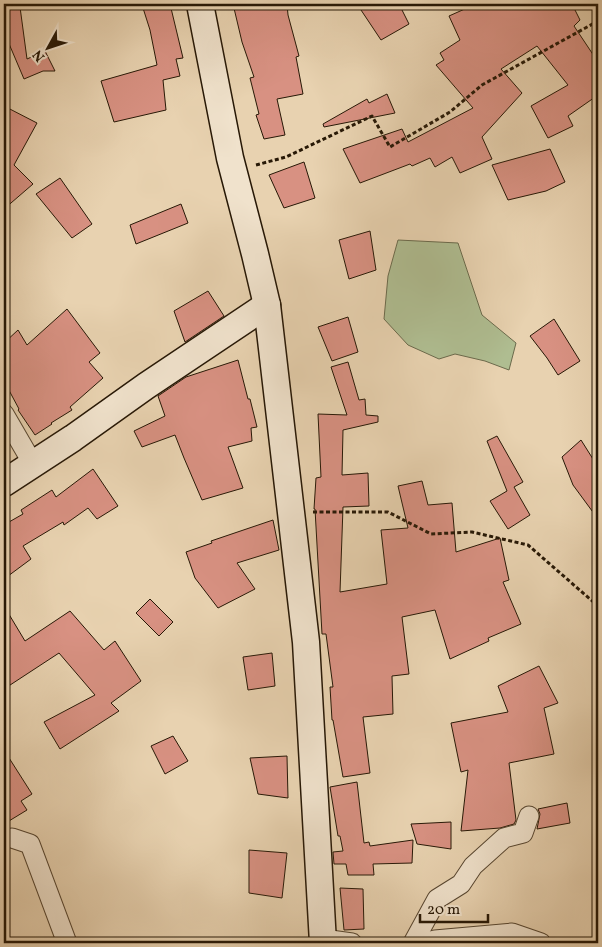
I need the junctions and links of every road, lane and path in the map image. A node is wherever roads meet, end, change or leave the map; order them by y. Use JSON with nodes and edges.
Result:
{"nodes":[{"id":1,"x":200,"y":4,"type":"edge"},
{"id":2,"x":598,"y":21,"type":"edge"},
{"id":3,"x":230,"y":158,"type":"junction"},
{"id":4,"x":267,"y":305,"type":"junction"},
{"id":5,"x":4,"y":414,"type":"edge"},
{"id":6,"x":33,"y":464,"type":"junction"},
{"id":7,"x":4,"y":483,"type":"edge"},
{"id":8,"x":291,"y":512,"type":"junction"},
{"id":9,"x":598,"y":606,"type":"edge"},
{"id":10,"x":529,"y":816,"type":"dead end"},
{"id":11,"x":12,"y":838,"type":"dead end"},
{"id":12,"x":323,"y":941,"type":"edge"},
{"id":13,"x":67,"y":943,"type":"edge"},
{"id":14,"x":352,"y":943,"type":"edge"},
{"id":15,"x":413,"y":943,"type":"edge"},
{"id":16,"x":422,"y":943,"type":"edge"},
{"id":17,"x":541,"y":943,"type":"edge"}],
"edges":[{"from":1,"to":3,"type":"street"},
{"from":2,"to":3,"type":"path"},
{"from":3,"to":4,"type":"street"},
{"from":4,"to":6,"type":"street"},
{"from":4,"to":8,"type":"street"},
{"from":5,"to":6,"type":"street"},
{"from":6,"to":7,"type":"street"},
{"from":8,"to":9,"type":"path"},
{"from":8,"to":12,"type":"street"},
{"from":10,"to":15,"type":"street"},
{"from":11,"to":13,"type":"street"},
{"from":12,"to":14,"type":"street"},
{"from":16,"to":17,"type":"street"}]}
